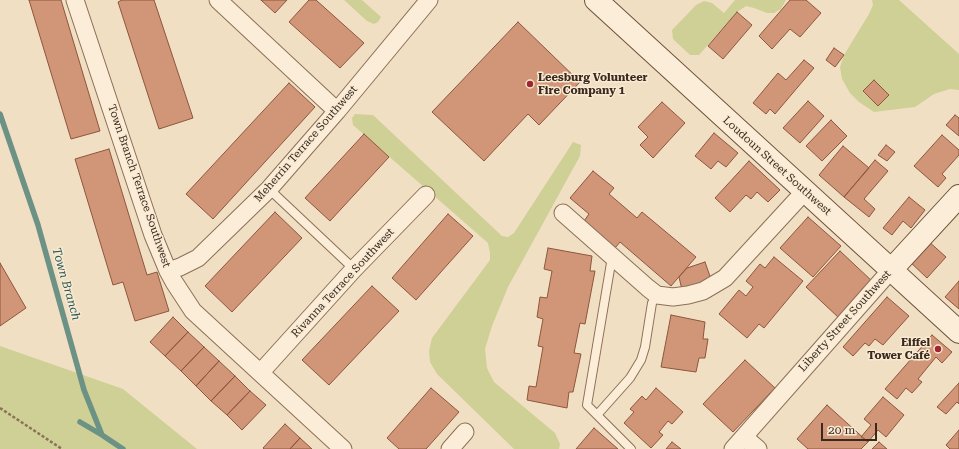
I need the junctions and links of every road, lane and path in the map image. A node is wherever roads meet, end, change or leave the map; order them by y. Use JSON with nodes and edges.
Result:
{"nodes":[{"id":1,"x":75,"y":0,"type":"edge"},
{"id":2,"x":218,"y":0,"type":"edge"},
{"id":3,"x":429,"y":0,"type":"edge"},
{"id":4,"x":596,"y":0,"type":"edge"},
{"id":5,"x":337,"y":111,"type":"junction"},
{"id":6,"x":269,"y":188,"type":"junction"},
{"id":7,"x":805,"y":191,"type":"junction"},
{"id":8,"x":426,"y":195,"type":"dead end"},
{"id":9,"x":959,"y":196,"type":"edge"},
{"id":10,"x":563,"y":213,"type":"dead end"},
{"id":11,"x":612,"y":257,"type":"junction"},
{"id":12,"x":354,"y":269,"type":"junction"},
{"id":13,"x":891,"y":270,"type":"junction"},
{"id":14,"x":168,"y":271,"type":"junction"},
{"id":15,"x":657,"y":295,"type":"junction"},
{"id":16,"x":959,"y":332,"type":"edge"},
{"id":17,"x":261,"y":372,"type":"junction"},
{"id":18,"x":0,"y":408,"type":"edge"},
{"id":19,"x":597,"y":415,"type":"junction"},
{"id":20,"x":465,"y":432,"type":"dead end"},
{"id":21,"x":738,"y":443,"type":"edge"},
{"id":22,"x":62,"y":449,"type":"edge"},
{"id":23,"x":343,"y":449,"type":"edge"},
{"id":24,"x":450,"y":449,"type":"edge"},
{"id":25,"x":631,"y":449,"type":"edge"},
{"id":26,"x":758,"y":449,"type":"edge"}],
"edges":[{"from":1,"to":14,"type":"street","name":"Town Branch Terrace Southwest"},
{"from":2,"to":5,"type":"street"},
{"from":3,"to":5,"type":"street","name":"Meherrin Terrace Southwest"},
{"from":4,"to":7,"type":"main road","name":"Loudoun Street Southwest"},
{"from":5,"to":6,"type":"street","name":"Meherrin Terrace Southwest"},
{"from":6,"to":12,"type":"lane"},
{"from":6,"to":14,"type":"street","name":"Meherrin Terrace Southwest"},
{"from":7,"to":13,"type":"main road","name":"Loudoun Street Southwest"},
{"from":7,"to":15,"type":"street"},
{"from":8,"to":12,"type":"street","name":"Rivanna Terrace Southwest"},
{"from":9,"to":13,"type":"main road","name":"Liberty Street Southwest"},
{"from":10,"to":11,"type":"street"},
{"from":11,"to":15,"type":"street"},
{"from":11,"to":19,"type":"lane"},
{"from":12,"to":17,"type":"street","name":"Rivanna Terrace Southwest"},
{"from":13,"to":16,"type":"main road","name":"Loudoun Street Southwest"},
{"from":13,"to":21,"type":"street","name":"Liberty Street Southwest"},
{"from":14,"to":17,"type":"street","name":"Town Branch Terrace Southwest"},
{"from":15,"to":19,"type":"lane"},
{"from":17,"to":23,"type":"street","name":"Town Branch Terrace Southwest"},
{"from":18,"to":22,"type":"path"},
{"from":19,"to":25,"type":"lane"},
{"from":20,"to":24,"type":"street"},
{"from":21,"to":26,"type":"street"}]}
